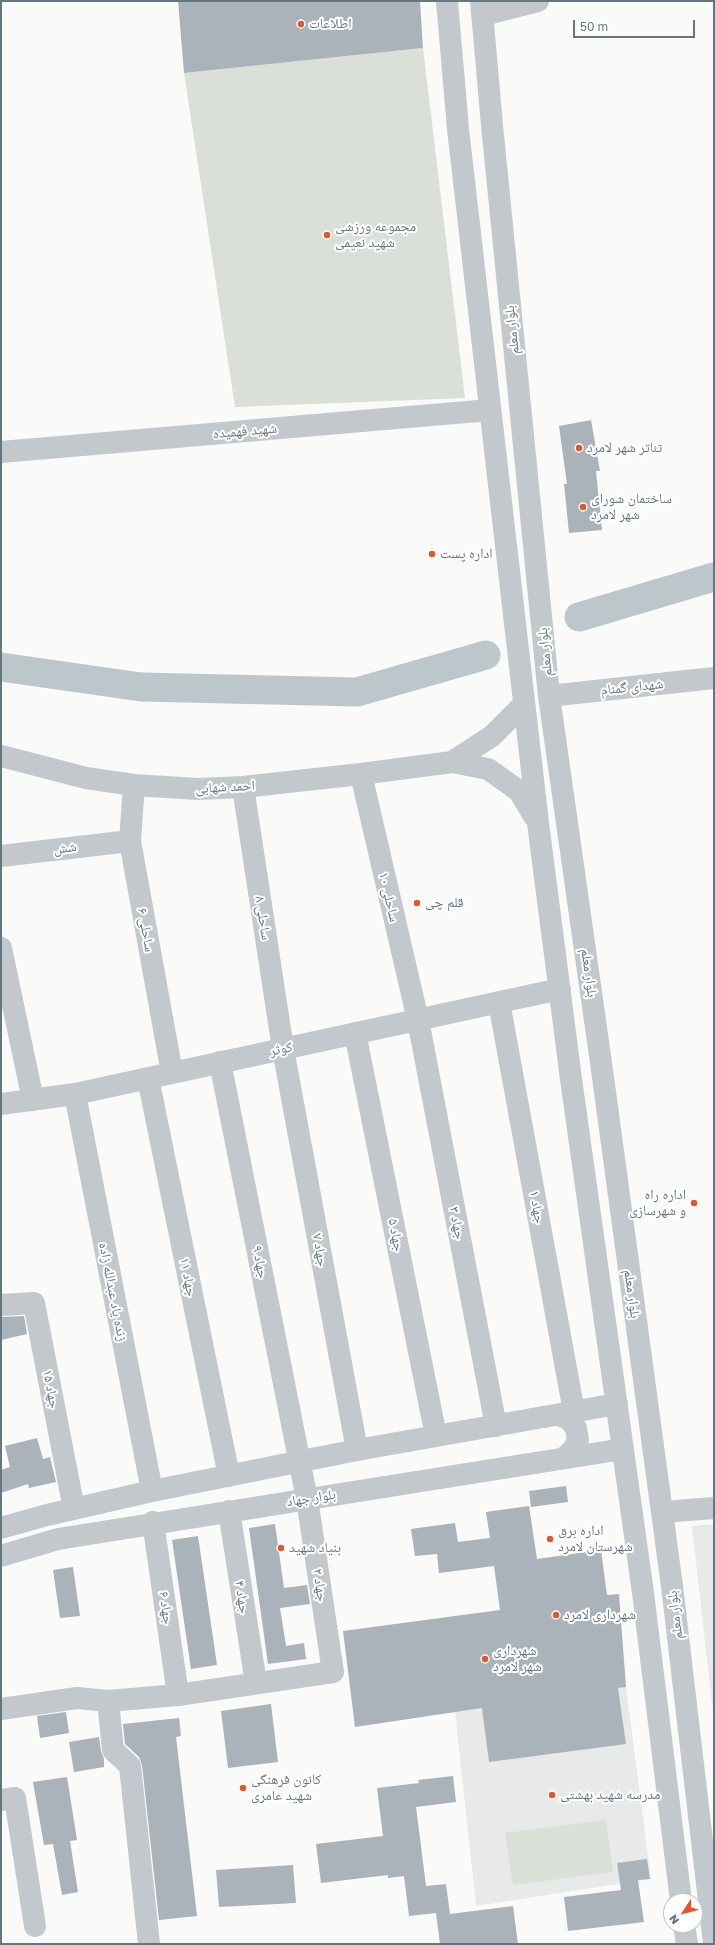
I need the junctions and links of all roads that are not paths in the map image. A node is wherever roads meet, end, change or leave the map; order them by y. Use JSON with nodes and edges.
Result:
{"nodes":[{"id":1,"x":447,"y":1,"type":"edge"},
{"id":2,"x":538,"y":1,"type":"edge"},
{"id":3,"x":482,"y":8,"type":"edge"},
{"id":4,"x":492,"y":125,"type":"junction"},
{"id":5,"x":458,"y":129,"type":"junction"},
{"id":6,"x":490,"y":410,"type":"junction"},
{"id":7,"x":1,"y":452,"type":"edge"},
{"id":8,"x":714,"y":678,"type":"edge"},
{"id":9,"x":549,"y":696,"type":"junction"},
{"id":10,"x":524,"y":704,"type":"junction"},
{"id":11,"x":1,"y":756,"type":"edge"},
{"id":12,"x":452,"y":762,"type":"junction"},
{"id":13,"x":361,"y":774,"type":"junction"},
{"id":14,"x":134,"y":785,"type":"junction"},
{"id":15,"x":243,"y":787,"type":"junction"},
{"id":16,"x":538,"y":823,"type":"junction"},
{"id":17,"x":130,"y":841,"type":"junction"},
{"id":18,"x":1,"y":856,"type":"edge"},
{"id":19,"x":1,"y":948,"type":"edge"},
{"id":20,"x":560,"y":989,"type":"junction"},
{"id":21,"x":500,"y":1002,"type":"junction"},
{"id":22,"x":418,"y":1020,"type":"junction"},
{"id":23,"x":355,"y":1033,"type":"junction"},
{"id":24,"x":283,"y":1049,"type":"junction"},
{"id":25,"x":220,"y":1062,"type":"junction"},
{"id":26,"x":172,"y":1073,"type":"junction"},
{"id":27,"x":148,"y":1078,"type":"junction"},
{"id":28,"x":75,"y":1094,"type":"junction"},
{"id":29,"x":33,"y":1100,"type":"junction"},
{"id":30,"x":1,"y":1104,"type":"edge"},
{"id":31,"x":614,"y":1152,"type":"junction"},
{"id":32,"x":582,"y":1157,"type":"junction"},
{"id":33,"x":1,"y":1305,"type":"edge"},
{"id":34,"x":617,"y":1404,"type":"junction"},
{"id":35,"x":566,"y":1413,"type":"junction"},
{"id":36,"x":496,"y":1426,"type":"junction"},
{"id":37,"x":436,"y":1436,"type":"junction"},
{"id":38,"x":623,"y":1449,"type":"junction"},
{"id":39,"x":357,"y":1450,"type":"junction"},
{"id":40,"x":564,"y":1458,"type":"junction"},
{"id":41,"x":300,"y":1462,"type":"junction"},
{"id":42,"x":229,"y":1476,"type":"junction"},
{"id":43,"x":152,"y":1491,"type":"junction"},
{"id":44,"x":307,"y":1499,"type":"junction"},
{"id":45,"x":714,"y":1508,"type":"edge"},
{"id":46,"x":74,"y":1509,"type":"junction"},
{"id":47,"x":229,"y":1511,"type":"junction"},
{"id":48,"x":662,"y":1512,"type":"junction"},
{"id":49,"x":153,"y":1522,"type":"junction"},
{"id":50,"x":1,"y":1528,"type":"edge"},
{"id":51,"x":1,"y":1556,"type":"edge"},
{"id":52,"x":256,"y":1683,"type":"junction"},
{"id":53,"x":178,"y":1695,"type":"junction"},
{"id":54,"x":108,"y":1701,"type":"junction"},
{"id":55,"x":1,"y":1709,"type":"edge"},
{"id":56,"x":1,"y":1800,"type":"edge"},
{"id":57,"x":711,"y":1881,"type":"edge"},
{"id":58,"x":680,"y":1893,"type":"edge"},
{"id":59,"x":35,"y":1926,"type":"dead end"},
{"id":60,"x":685,"y":1933,"type":"edge"},
{"id":61,"x":714,"y":1943,"type":"edge"},
{"id":62,"x":149,"y":1944,"type":"edge"},
{"id":63,"x":687,"y":1944,"type":"edge"}],
"edges":[{"from":1,"to":5,"type":"street","name":"بلوار معلم"},
{"from":2,"to":3,"type":"street"},
{"from":3,"to":4,"type":"street","name":"بلوار معلم"},
{"from":4,"to":5,"type":"street"},
{"from":4,"to":9,"type":"street","name":"بلوار معلم"},
{"from":5,"to":6,"type":"street","name":"بلوار معلم"},
{"from":6,"to":7,"type":"street","name":"شهید فهمیده"},
{"from":6,"to":10,"type":"street","name":"بلوار معلم"},
{"from":8,"to":9,"type":"street","name":"شهدای گمنام"},
{"from":9,"to":31,"type":"street","name":"بلوار معلم"},
{"from":10,"to":12,"type":"street","name":"احمد شهابی"},
{"from":10,"to":16,"type":"street","name":"بلوار معلم"},
{"from":11,"to":14,"type":"street","name":"احمد شهابی"},
{"from":12,"to":13,"type":"street","name":"احمد شهابی"},
{"from":12,"to":16,"type":"street","name":"احمد شهابی"},
{"from":13,"to":15,"type":"street","name":"احمد شهابی"},
{"from":13,"to":22,"type":"street","name":"ساحلی ۱۰"},
{"from":14,"to":15,"type":"street","name":"احمد شهابی"},
{"from":14,"to":17,"type":"street","name":"ساحلی ۶"},
{"from":15,"to":24,"type":"street","name":"ساحلی ۸"},
{"from":16,"to":20,"type":"street","name":"بلوار معلم"},
{"from":17,"to":18,"type":"street","name":"شش"},
{"from":17,"to":26,"type":"street","name":"ساحلی ۶"},
{"from":19,"to":29,"type":"street"},
{"from":20,"to":21,"type":"street","name":"کوثر"},
{"from":20,"to":32,"type":"street","name":"بلوار معلم"},
{"from":21,"to":22,"type":"street","name":"کوثر"},
{"from":21,"to":35,"type":"street","name":"جهاد ۱"},
{"from":22,"to":23,"type":"street","name":"کوثر"},
{"from":22,"to":36,"type":"street","name":"جهاد ۳"},
{"from":23,"to":24,"type":"street","name":"کوثر"},
{"from":23,"to":37,"type":"street","name":"جهاد ۵"},
{"from":24,"to":25,"type":"street","name":"کوثر"},
{"from":24,"to":39,"type":"street","name":"جهاد ۷"},
{"from":25,"to":26,"type":"street","name":"کوثر"},
{"from":25,"to":41,"type":"street","name":"جهاد ۹"},
{"from":26,"to":27,"type":"street","name":"کوثر"},
{"from":27,"to":28,"type":"street","name":"کوثر"},
{"from":27,"to":42,"type":"street","name":"جهاد ۱۱"},
{"from":28,"to":29,"type":"street","name":"کوثر"},
{"from":28,"to":43,"type":"street","name":"زنده یاد عبدالله زاده"},
{"from":29,"to":30,"type":"street","name":"کوثر"},
{"from":31,"to":32,"type":"street"},
{"from":31,"to":48,"type":"street","name":"بلوار معلم"},
{"from":32,"to":34,"type":"street","name":"بلوار معلم"},
{"from":33,"to":46,"type":"street","name":"جهاد ۱۵"},
{"from":34,"to":35,"type":"street"},
{"from":34,"to":38,"type":"street","name":"بلوار معلم"},
{"from":35,"to":36,"type":"street"},
{"from":35,"to":40,"type":"street"},
{"from":36,"to":37,"type":"street"},
{"from":37,"to":39,"type":"street"},
{"from":38,"to":40,"type":"street","name":"بلوار جهاد"},
{"from":38,"to":58,"type":"street","name":"بلوار معلم"},
{"from":39,"to":41,"type":"street"},
{"from":40,"to":44,"type":"street","name":"بلوار جهاد"},
{"from":41,"to":42,"type":"street"},
{"from":41,"to":44,"type":"street","name":"جهاد ۹"},
{"from":42,"to":43,"type":"street"},
{"from":43,"to":46,"type":"street"},
{"from":44,"to":47,"type":"street","name":"بلوار جهاد"},
{"from":44,"to":52,"type":"street","name":"جهاد ۲"},
{"from":45,"to":48,"type":"street"},
{"from":46,"to":50,"type":"street"},
{"from":47,"to":49,"type":"street","name":"بلوار جهاد"},
{"from":47,"to":52,"type":"street","name":"جهاد ۴"},
{"from":48,"to":57,"type":"street","name":"بلوار معلم"},
{"from":49,"to":51,"type":"street","name":"بلوار جهاد"},
{"from":49,"to":53,"type":"street","name":"جهاد ۶"},
{"from":52,"to":53,"type":"street"},
{"from":53,"to":54,"type":"street"},
{"from":54,"to":55,"type":"street"},
{"from":54,"to":62,"type":"street"},
{"from":56,"to":59,"type":"street"},
{"from":57,"to":61,"type":"street","name":"بلوار معلم"},
{"from":60,"to":63,"type":"street"}]}
